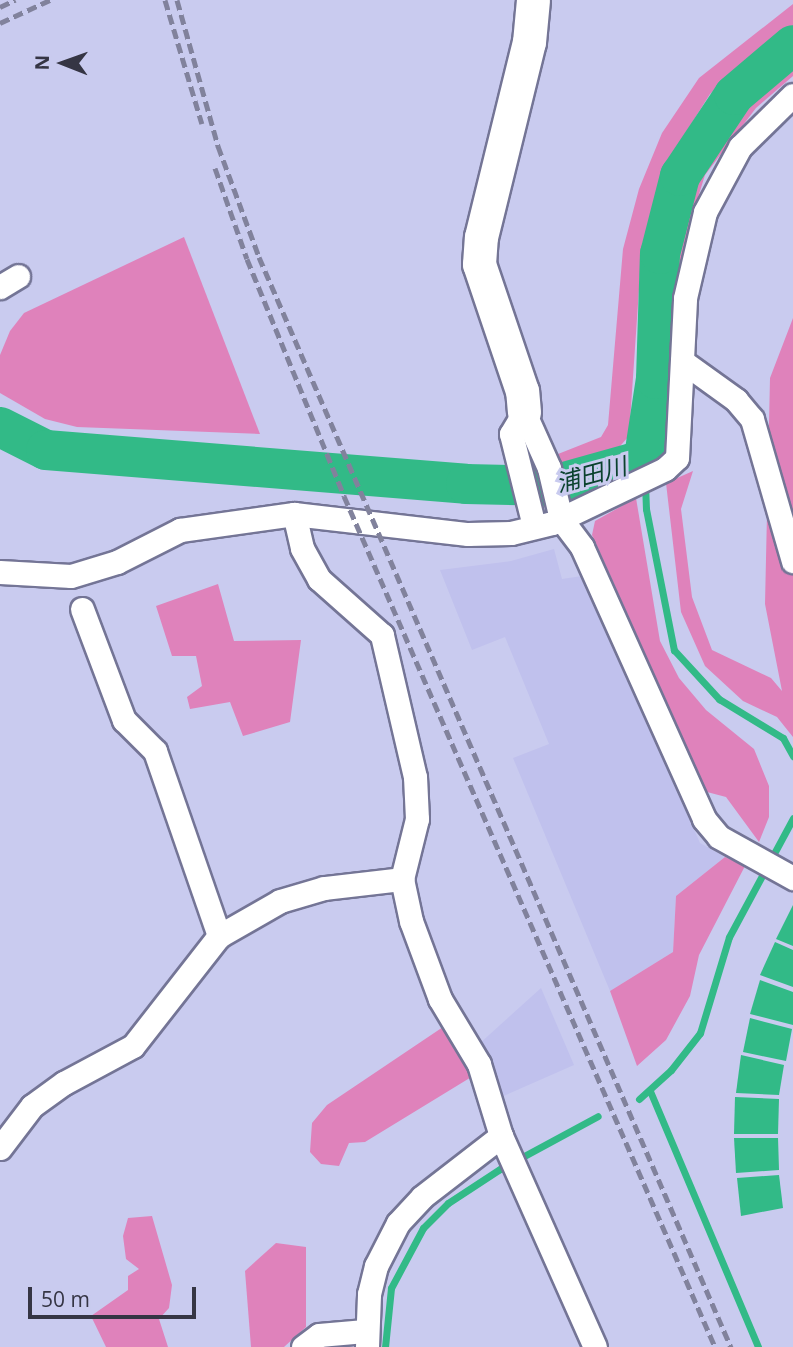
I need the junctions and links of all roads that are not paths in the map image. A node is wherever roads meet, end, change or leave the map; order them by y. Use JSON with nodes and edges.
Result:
{"nodes":[{"id":1,"x":533,"y":0,"type":"edge"},
{"id":2,"x":793,"y":95,"type":"edge"},
{"id":3,"x":682,"y":361,"type":"junction"},
{"id":4,"x":524,"y":412,"type":"junction"},
{"id":5,"x":559,"y":508,"type":"junction"},
{"id":6,"x":294,"y":514,"type":"junction"},
{"id":7,"x":534,"y":526,"type":"junction"},
{"id":8,"x":793,"y":561,"type":"edge"},
{"id":9,"x":0,"y":572,"type":"edge"},
{"id":10,"x":82,"y":608,"type":"dead end"},
{"id":11,"x":785,"y":875,"type":"edge"},
{"id":12,"x":402,"y":878,"type":"junction"},
{"id":13,"x":219,"y":936,"type":"junction"},
{"id":14,"x":504,"y":1140,"type":"junction"},
{"id":15,"x":0,"y":1148,"type":"edge"},
{"id":16,"x":366,"y":1339,"type":"edge"},
{"id":17,"x":303,"y":1347,"type":"edge"},
{"id":18,"x":595,"y":1347,"type":"edge"}],
"edges":[{"from":1,"to":4,"type":"street"},
{"from":2,"to":3,"type":"street"},
{"from":3,"to":5,"type":"street"},
{"from":3,"to":8,"type":"street"},
{"from":4,"to":5,"type":"street"},
{"from":4,"to":7,"type":"street"},
{"from":5,"to":7,"type":"street"},
{"from":5,"to":11,"type":"street"},
{"from":6,"to":7,"type":"street"},
{"from":6,"to":9,"type":"street"},
{"from":6,"to":12,"type":"street"},
{"from":10,"to":13,"type":"street"},
{"from":12,"to":13,"type":"street"},
{"from":12,"to":14,"type":"street"},
{"from":13,"to":15,"type":"street"},
{"from":14,"to":16,"type":"street"},
{"from":14,"to":18,"type":"street"},
{"from":16,"to":17,"type":"street"}]}
